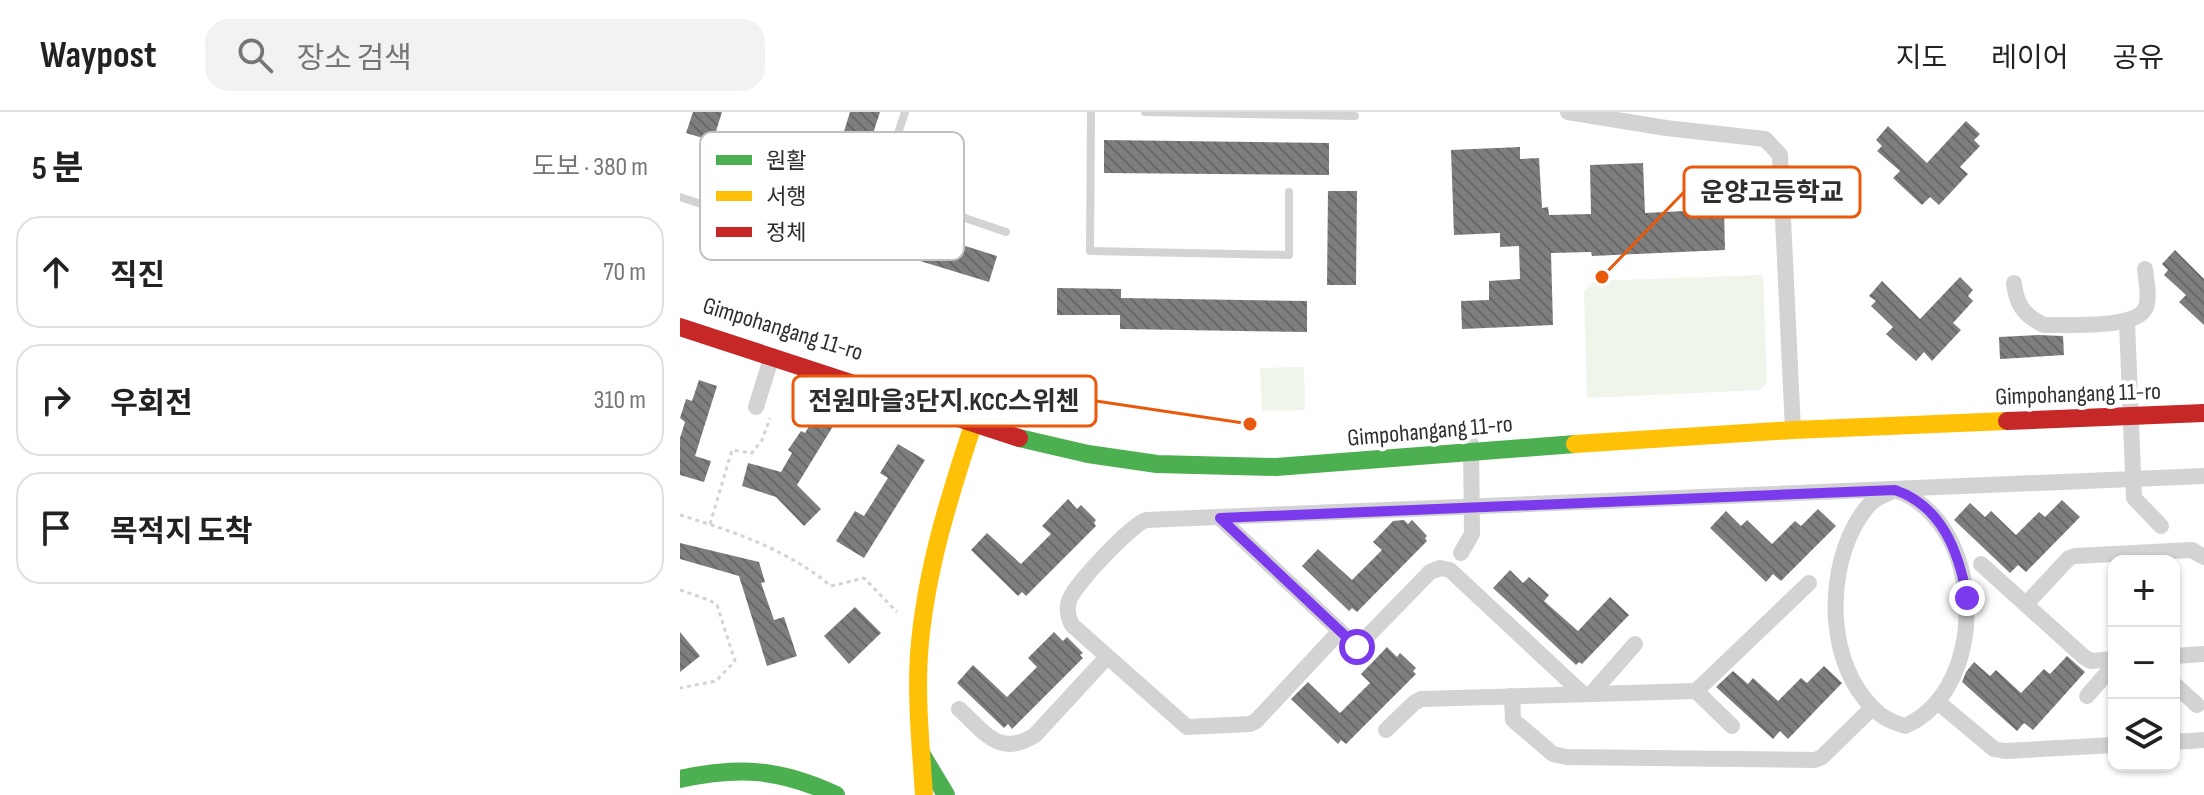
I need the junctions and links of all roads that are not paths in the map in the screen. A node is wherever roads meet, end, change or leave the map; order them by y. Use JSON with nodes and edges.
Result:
{"nodes":[{"id":1,"x":905,"y":112,"type":"edge"},
{"id":2,"x":1091,"y":112,"type":"edge"},
{"id":3,"x":1145,"y":112,"type":"edge"},
{"id":4,"x":1568,"y":112,"type":"edge"},
{"id":5,"x":1355,"y":116,"type":"dead end"},
{"id":6,"x":899,"y":132,"type":"edge"},
{"id":7,"x":1289,"y":192,"type":"dead end"},
{"id":8,"x":680,"y":197,"type":"edge"},
{"id":9,"x":700,"y":204,"type":"edge"},
{"id":10,"x":964,"y":218,"type":"edge"},
{"id":11,"x":1006,"y":232,"type":"dead end"},
{"id":12,"x":2145,"y":269,"type":"dead end"},
{"id":13,"x":2014,"y":283,"type":"dead end"},
{"id":14,"x":2127,"y":322,"type":"junction"},
{"id":15,"x":680,"y":325,"type":"edge"},
{"id":16,"x":772,"y":356,"type":"junction"},
{"id":17,"x":2204,"y":405,"type":"edge"},
{"id":18,"x":764,"y":412,"type":"road end"},
{"id":19,"x":2131,"y":412,"type":"junction"},
{"id":20,"x":2204,"y":413,"type":"edge"},
{"id":21,"x":975,"y":420,"type":"junction"},
{"id":22,"x":1793,"y":427,"type":"junction"},
{"id":23,"x":1471,"y":448,"type":"junction"},
{"id":24,"x":2204,"y":476,"type":"edge"},
{"id":25,"x":2133,"y":480,"type":"junction"},
{"id":26,"x":1895,"y":490,"type":"junction"},
{"id":27,"x":1470,"y":509,"type":"junction"},
{"id":28,"x":1220,"y":518,"type":"junction"},
{"id":29,"x":2161,"y":526,"type":"dead end"},
{"id":30,"x":1461,"y":553,"type":"dead end"},
{"id":31,"x":2204,"y":557,"type":"edge"},
{"id":32,"x":1981,"y":564,"type":"dead end"},
{"id":33,"x":1809,"y":583,"type":"dead end"},
{"id":34,"x":2027,"y":603,"type":"junction"},
{"id":35,"x":1340,"y":631,"type":"junction"},
{"id":36,"x":1635,"y":644,"type":"dead end"},
{"id":37,"x":2204,"y":654,"type":"edge"},
{"id":38,"x":2180,"y":656,"type":"edge"},
{"id":39,"x":1107,"y":657,"type":"junction"},
{"id":40,"x":2108,"y":660,"type":"edge"},
{"id":41,"x":2108,"y":672,"type":"edge"},
{"id":42,"x":2180,"y":689,"type":"edge"},
{"id":43,"x":1696,"y":691,"type":"junction"},
{"id":44,"x":1588,"y":694,"type":"junction"},
{"id":45,"x":1512,"y":696,"type":"junction"},
{"id":46,"x":2087,"y":696,"type":"dead end"},
{"id":47,"x":1939,"y":703,"type":"junction"},
{"id":48,"x":2197,"y":705,"type":"dead end"},
{"id":49,"x":1872,"y":708,"type":"junction"},
{"id":50,"x":959,"y":709,"type":"dead end"},
{"id":51,"x":1732,"y":726,"type":"dead end"},
{"id":52,"x":1386,"y":730,"type":"dead end"},
{"id":53,"x":2204,"y":740,"type":"edge"},
{"id":54,"x":2180,"y":742,"type":"edge"},
{"id":55,"x":2108,"y":745,"type":"edge"},
{"id":56,"x":922,"y":755,"type":"junction"},
{"id":57,"x":680,"y":779,"type":"edge"},
{"id":58,"x":836,"y":795,"type":"edge"},
{"id":59,"x":924,"y":795,"type":"edge"},
{"id":60,"x":946,"y":795,"type":"edge"}],
"edges":[{"from":1,"to":6,"type":"lane"},
{"from":2,"to":7,"type":"lane"},
{"from":3,"to":5,"type":"lane"},
{"from":4,"to":22,"type":"street"},
{"from":8,"to":9,"type":"lane"},
{"from":10,"to":11,"type":"lane"},
{"from":12,"to":14,"type":"street"},
{"from":13,"to":14,"type":"street"},
{"from":14,"to":19,"type":"street"},
{"from":15,"to":16,"type":"street","name":"Gimpohangang 11-ro"},
{"from":15,"to":21,"type":"street","name":"Gimpohangang 11-ro"},
{"from":16,"to":18,"type":"street"},
{"from":16,"to":21,"type":"street","name":"Gimpohangang 11-ro"},
{"from":17,"to":19,"type":"street","name":"Gimpohangang 11-ro"},
{"from":19,"to":20,"type":"street","name":"Gimpohangang 11-ro"},
{"from":19,"to":22,"type":"street","name":"Gimpohangang 11-ro"},
{"from":19,"to":25,"type":"street"},
{"from":21,"to":23,"type":"street","name":"Gimpohangang 11-ro"},
{"from":21,"to":56,"type":"street"},
{"from":22,"to":23,"type":"street","name":"Gimpohangang 11-ro"},
{"from":23,"to":27,"type":"street"},
{"from":24,"to":25,"type":"street"},
{"from":25,"to":26,"type":"street"},
{"from":25,"to":29,"type":"street"},
{"from":26,"to":27,"type":"street"},
{"from":26,"to":47,"type":"street"},
{"from":26,"to":49,"type":"street"},
{"from":27,"to":28,"type":"street"},
{"from":27,"to":30,"type":"street"},
{"from":28,"to":35,"type":"street"},
{"from":28,"to":39,"type":"street"},
{"from":31,"to":34,"type":"street"},
{"from":32,"to":34,"type":"street"},
{"from":33,"to":43,"type":"street"},
{"from":34,"to":40,"type":"street"},
{"from":35,"to":39,"type":"street"},
{"from":35,"to":44,"type":"street"},
{"from":36,"to":44,"type":"street"},
{"from":37,"to":38,"type":"street"},
{"from":39,"to":50,"type":"street"},
{"from":41,"to":46,"type":"street"},
{"from":42,"to":48,"type":"street"},
{"from":43,"to":44,"type":"street"},
{"from":43,"to":51,"type":"street"},
{"from":44,"to":45,"type":"street"},
{"from":45,"to":49,"type":"street"},
{"from":45,"to":52,"type":"street"},
{"from":47,"to":49,"type":"street"},
{"from":47,"to":55,"type":"street"},
{"from":53,"to":54,"type":"street"},
{"from":56,"to":59,"type":"street"},
{"from":56,"to":60,"type":"street"},
{"from":57,"to":58,"type":"street"}]}
